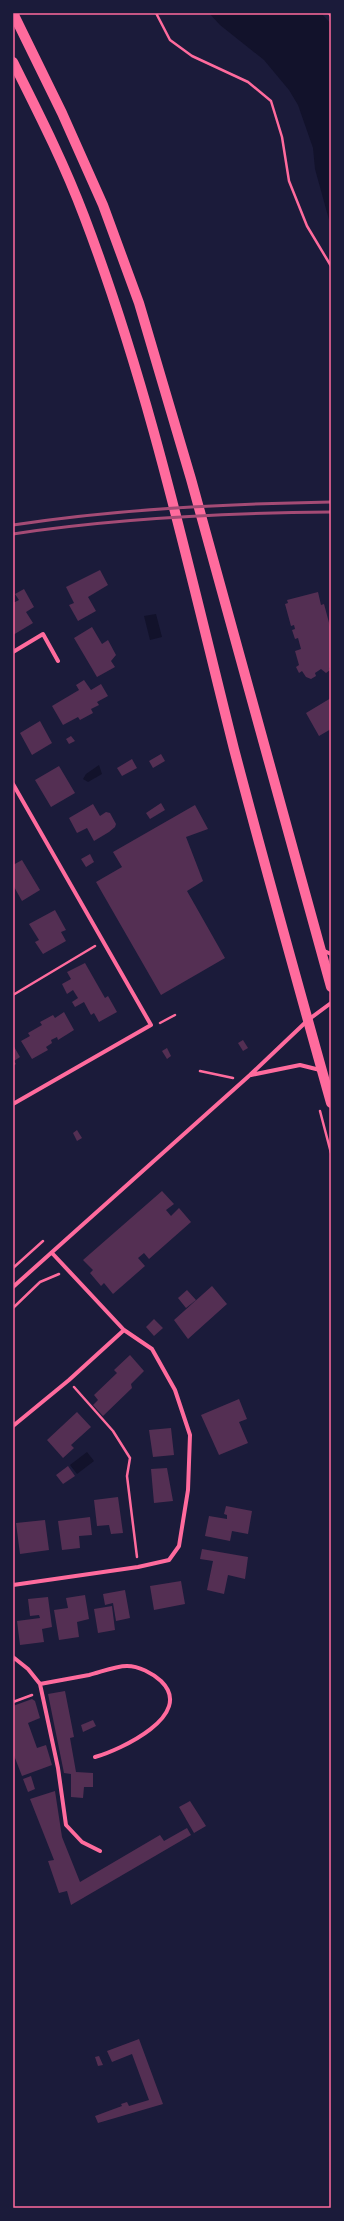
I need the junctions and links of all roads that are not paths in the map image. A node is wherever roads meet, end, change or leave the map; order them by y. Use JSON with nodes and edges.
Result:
{"nodes":[{"id":1,"x":13,"y":13,"type":"edge"},
{"id":2,"x":13,"y":62,"type":"edge"},
{"id":3,"x":13,"y":652,"type":"edge"},
{"id":4,"x":58,"y":661,"type":"dead end"},
{"id":5,"x":13,"y":784,"type":"edge"},
{"id":6,"x":320,"y":948,"type":"junction"},
{"id":7,"x":331,"y":954,"type":"edge"},
{"id":8,"x":331,"y":987,"type":"edge"},
{"id":9,"x":331,"y":1003,"type":"edge"},
{"id":10,"x":308,"y":1020,"type":"junction"},
{"id":11,"x":322,"y":1071,"type":"junction"},
{"id":12,"x":250,"y":1076,"type":"junction"},
{"id":13,"x":331,"y":1103,"type":"edge"},
{"id":14,"x":13,"y":1104,"type":"edge"},
{"id":15,"x":52,"y":1253,"type":"junction"},
{"id":16,"x":13,"y":1287,"type":"edge"},
{"id":17,"x":124,"y":1330,"type":"junction"},
{"id":18,"x":13,"y":1426,"type":"edge"},
{"id":19,"x":13,"y":1585,"type":"edge"},
{"id":20,"x":13,"y":1657,"type":"edge"},
{"id":21,"x":40,"y":1684,"type":"junction"},
{"id":22,"x":95,"y":1757,"type":"dead end"},
{"id":23,"x":100,"y":1851,"type":"dead end"}],
"edges":[{"from":1,"to":6,"type":"main road"},
{"from":2,"to":10,"type":"main road"},
{"from":3,"to":4,"type":"street"},
{"from":5,"to":14,"type":"street"},
{"from":6,"to":7,"type":"street"},
{"from":6,"to":8,"type":"main road"},
{"from":9,"to":10,"type":"street"},
{"from":10,"to":11,"type":"main road"},
{"from":10,"to":12,"type":"street"},
{"from":11,"to":12,"type":"street"},
{"from":11,"to":13,"type":"main road"},
{"from":12,"to":15,"type":"street"},
{"from":15,"to":16,"type":"street"},
{"from":15,"to":17,"type":"street"},
{"from":17,"to":18,"type":"street"},
{"from":17,"to":19,"type":"street"},
{"from":20,"to":21,"type":"street"},
{"from":21,"to":22,"type":"street"},
{"from":21,"to":23,"type":"street"}]}
